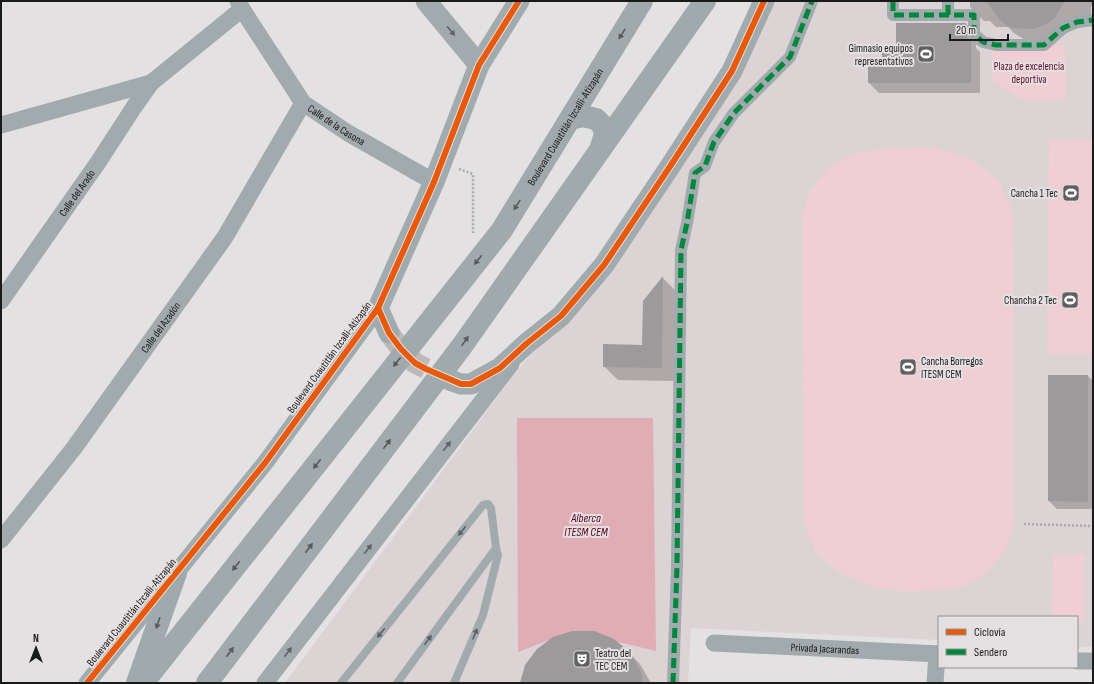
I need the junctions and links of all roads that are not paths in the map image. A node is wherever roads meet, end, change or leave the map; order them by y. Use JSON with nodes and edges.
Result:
{"nodes":[{"id":1,"x":426,"y":1,"type":"edge"},
{"id":2,"x":519,"y":1,"type":"edge"},
{"id":3,"x":642,"y":1,"type":"edge"},
{"id":4,"x":705,"y":1,"type":"edge"},
{"id":5,"x":764,"y":1,"type":"edge"},
{"id":6,"x":812,"y":1,"type":"edge"},
{"id":7,"x":893,"y":1,"type":"edge"},
{"id":8,"x":948,"y":1,"type":"edge"},
{"id":9,"x":240,"y":5,"type":"edge"},
{"id":10,"x":948,"y":15,"type":"junction"},
{"id":11,"x":1093,"y":20,"type":"edge"},
{"id":12,"x":479,"y":65,"type":"junction"},
{"id":13,"x":151,"y":83,"type":"junction"},
{"id":14,"x":303,"y":103,"type":"junction"},
{"id":15,"x":570,"y":119,"type":"junction"},
{"id":16,"x":1,"y":125,"type":"edge"},
{"id":17,"x":600,"y":150,"type":"junction"},
{"id":18,"x":437,"y":174,"type":"junction"},
{"id":19,"x":1,"y":301,"type":"edge"},
{"id":20,"x":378,"y":308,"type":"junction"},
{"id":21,"x":389,"y":333,"type":"tunnel mouth"},
{"id":22,"x":526,"y":344,"type":"junction"},
{"id":23,"x":452,"y":381,"type":"tunnel mouth"},
{"id":24,"x":1,"y":540,"type":"edge"},
{"id":25,"x":496,"y":548,"type":"junction"},
{"id":26,"x":176,"y":573,"type":"junction"},
{"id":27,"x":714,"y":643,"type":"dead end"},
{"id":28,"x":938,"y":654,"type":"edge"},
{"id":29,"x":1078,"y":661,"type":"edge"},
{"id":30,"x":1093,"y":661,"type":"edge"},
{"id":31,"x":87,"y":683,"type":"edge"},
{"id":32,"x":137,"y":683,"type":"edge"},
{"id":33,"x":143,"y":683,"type":"edge"},
{"id":34,"x":207,"y":683,"type":"edge"},
{"id":35,"x":264,"y":683,"type":"edge"},
{"id":36,"x":341,"y":683,"type":"edge"},
{"id":37,"x":397,"y":683,"type":"edge"},
{"id":38,"x":454,"y":683,"type":"edge"},
{"id":39,"x":673,"y":683,"type":"edge"},
{"id":40,"x":935,"y":683,"type":"edge"}],
"edges":[{"from":1,"to":12,"type":"street","one_way":true},
{"from":2,"to":12,"type":"street","name":"Boulevard Cuautitlán Izcalli-Atizapán"},
{"from":3,"to":15,"type":"main road","name":"Boulevard Cuautitlán Izcalli-Atizapán","one_way":true},
{"from":4,"to":17,"type":"main road"},
{"from":5,"to":22,"type":"street"},
{"from":6,"to":39,"type":"street"},
{"from":7,"to":10,"type":"street"},
{"from":8,"to":10,"type":"street"},
{"from":9,"to":13,"type":"street","name":"Calle del Arado"},
{"from":9,"to":14,"type":"street","name":"Calle de la Casona"},
{"from":10,"to":11,"type":"street"},
{"from":12,"to":18,"type":"street","name":"Boulevard Cuautitlán Izcalli-Atizapán"},
{"from":13,"to":16,"type":"street","name":"Calle del Arado"},
{"from":13,"to":19,"type":"street","name":"Calle del Arado"},
{"from":14,"to":18,"type":"street","name":"Calle de la Casona"},
{"from":14,"to":24,"type":"street","name":"Calle del Azadón"},
{"from":15,"to":17,"type":"main road"},
{"from":15,"to":33,"type":"main road","name":"Boulevard Cuautitlán Izcalli-Atizapán","one_way":true},
{"from":34,"to":17,"type":"main road","one_way":true},
{"from":18,"to":20,"type":"street","name":"Boulevard Cuautitlán Izcalli-Atizapán"},
{"from":20,"to":21,"type":"street"},
{"from":20,"to":26,"type":"street","name":"Boulevard Cuautitlán Izcalli-Atizapán"},
{"from":22,"to":23,"type":"street"},
{"from":35,"to":22,"type":"street","one_way":true},
{"from":25,"to":36,"type":"lane","one_way":true},
{"from":37,"to":25,"type":"lane","one_way":true},
{"from":38,"to":25,"type":"lane","one_way":true},
{"from":26,"to":31,"type":"street","name":"Boulevard Cuautitlán Izcalli-Atizapán"},
{"from":26,"to":32,"type":"main road","one_way":true},
{"from":27,"to":28,"type":"street","name":"Privada Jacarandas"},
{"from":28,"to":40,"type":"street"},
{"from":29,"to":30,"type":"street"}]}
